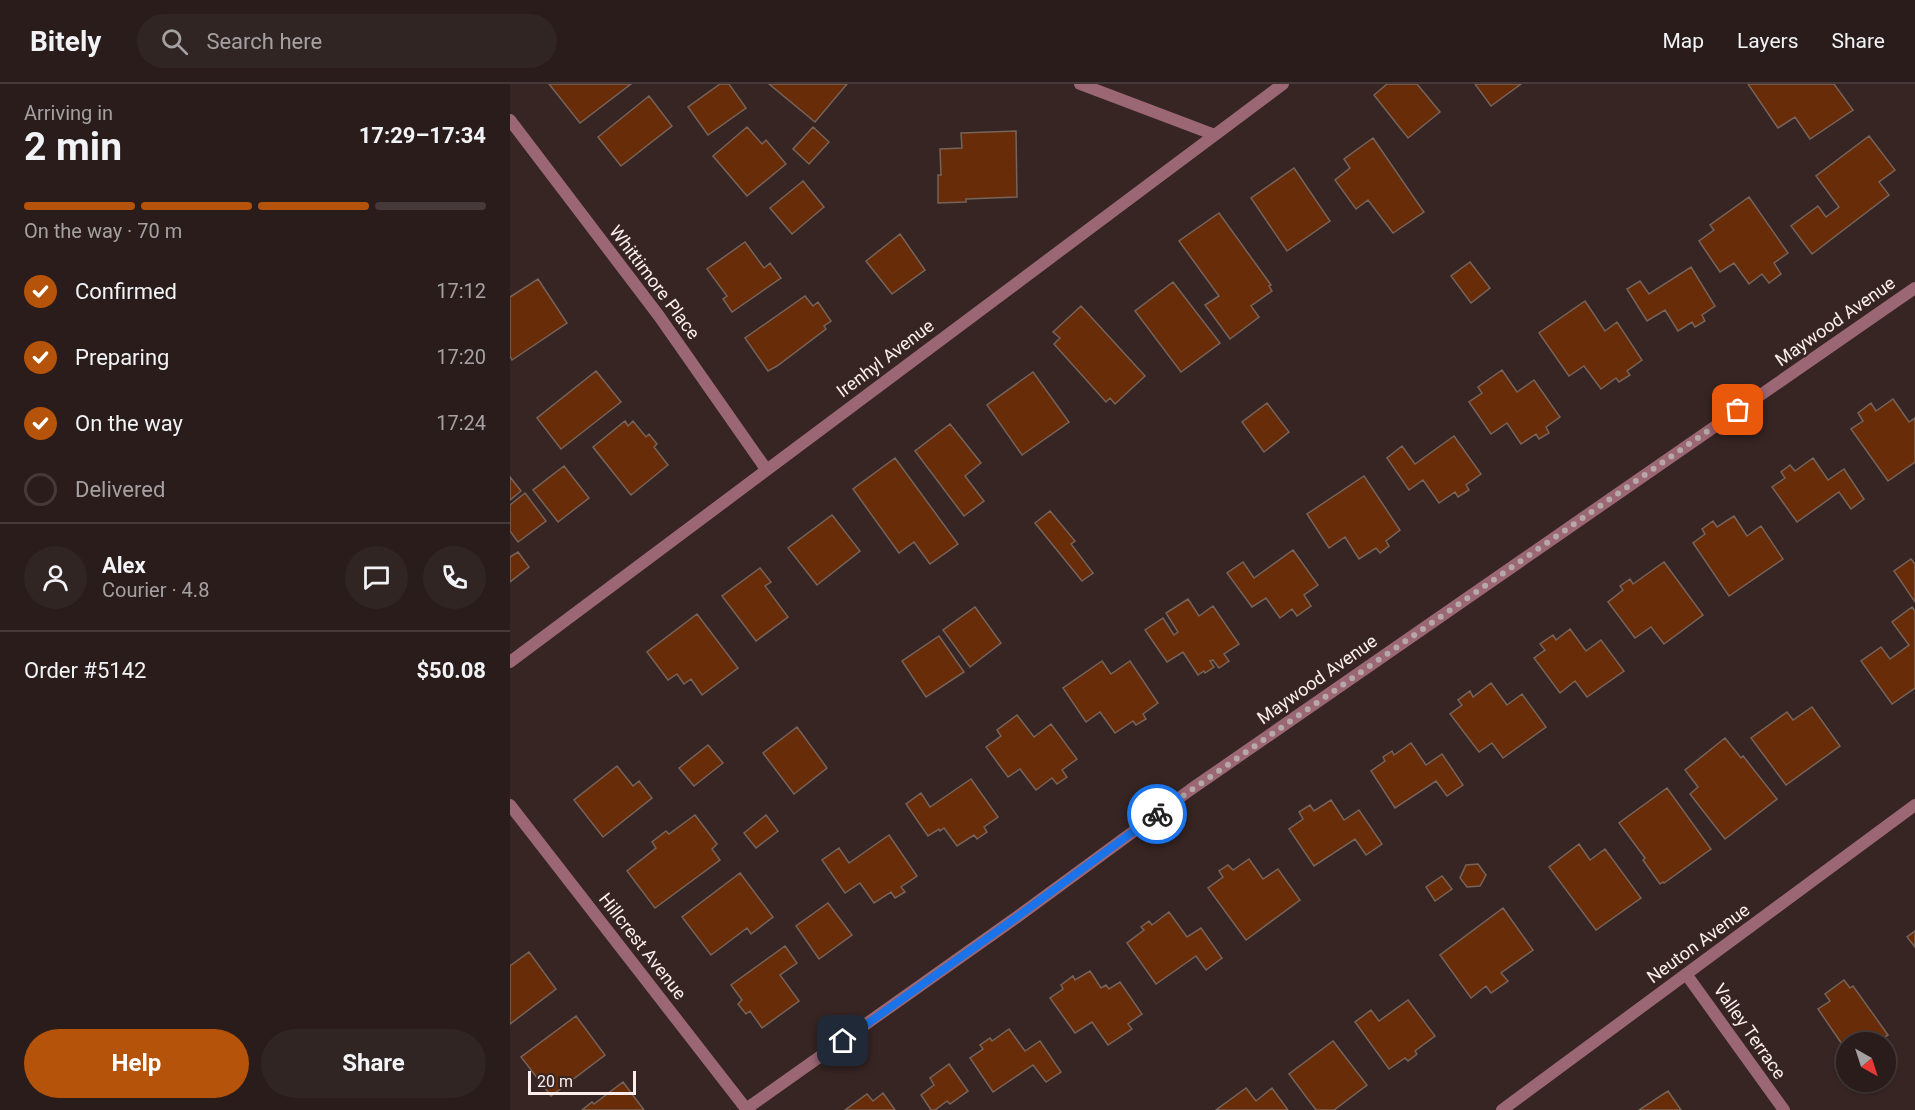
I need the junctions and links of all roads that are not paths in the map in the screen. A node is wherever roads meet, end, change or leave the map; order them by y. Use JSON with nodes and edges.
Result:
{"nodes":[{"id":1,"x":1080,"y":84,"type":"edge"},
{"id":2,"x":1283,"y":84,"type":"edge"},
{"id":3,"x":510,"y":120,"type":"edge"},
{"id":4,"x":1215,"y":135,"type":"junction"},
{"id":5,"x":1915,"y":288,"type":"edge"},
{"id":6,"x":766,"y":469,"type":"junction"},
{"id":7,"x":510,"y":662,"type":"edge"},
{"id":8,"x":510,"y":805,"type":"edge"},
{"id":9,"x":1915,"y":805,"type":"edge"},
{"id":10,"x":1686,"y":974,"type":"junction"},
{"id":11,"x":746,"y":1109,"type":"edge"},
{"id":12,"x":1502,"y":1110,"type":"edge"},
{"id":13,"x":1784,"y":1110,"type":"edge"}],
"edges":[{"from":1,"to":4,"type":"street"},
{"from":2,"to":4,"type":"street","name":"Irenhyl Avenue"},
{"from":3,"to":6,"type":"street","name":"Whittimore Place"},
{"from":4,"to":6,"type":"street","name":"Irenhyl Avenue"},
{"from":5,"to":11,"type":"street","name":"Maywood Avenue"},
{"from":6,"to":7,"type":"street","name":"Irenhyl Avenue"},
{"from":8,"to":11,"type":"street","name":"Hillcrest Avenue"},
{"from":9,"to":10,"type":"street","name":"Neuton Avenue"},
{"from":10,"to":12,"type":"street","name":"Neuton Avenue"},
{"from":10,"to":13,"type":"street","name":"Valley Terrace"}]}
